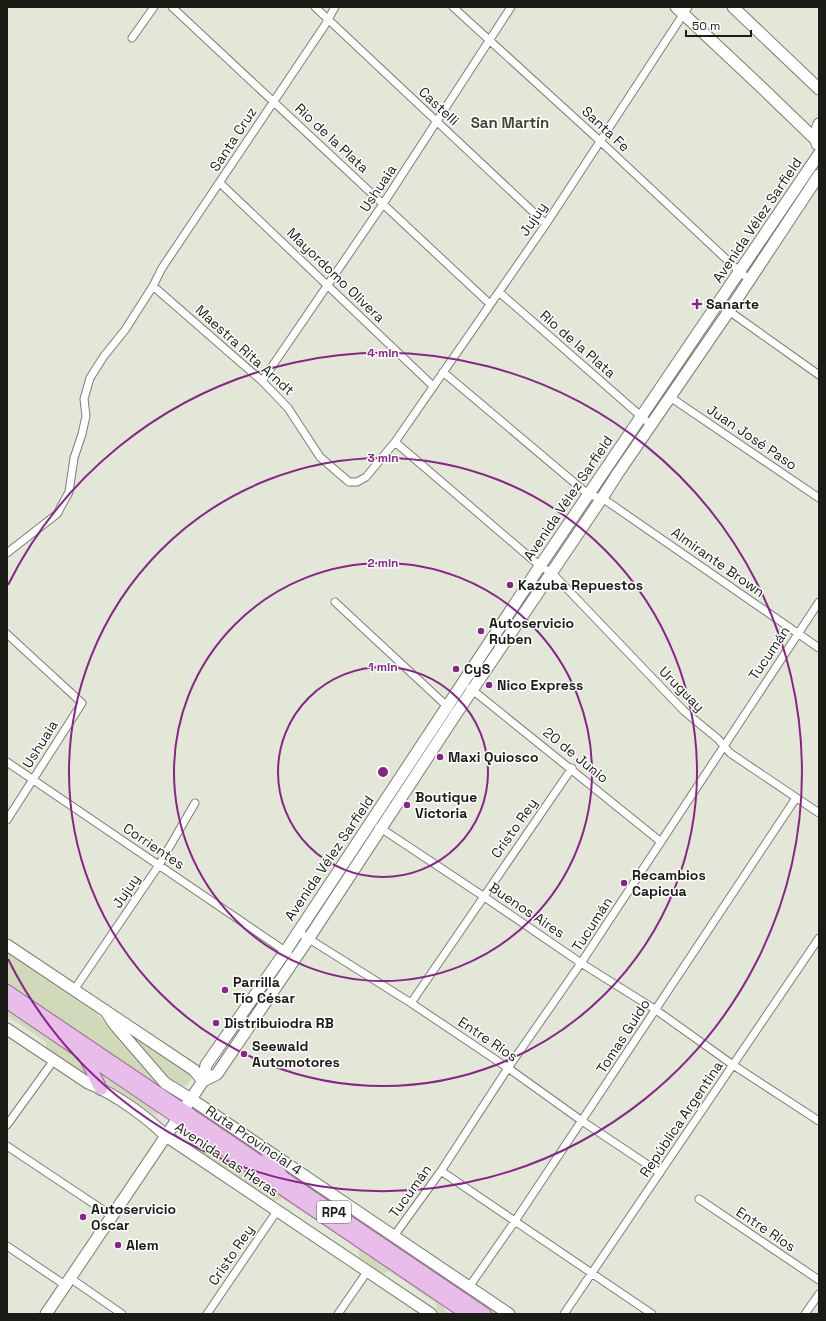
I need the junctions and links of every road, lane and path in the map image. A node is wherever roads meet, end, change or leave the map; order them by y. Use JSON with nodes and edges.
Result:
{"nodes":[{"id":1,"x":154,"y":7,"type":"edge"},
{"id":2,"x":172,"y":7,"type":"edge"},
{"id":3,"x":315,"y":7,"type":"edge"},
{"id":4,"x":335,"y":7,"type":"edge"},
{"id":5,"x":454,"y":7,"type":"edge"},
{"id":6,"x":511,"y":7,"type":"edge"},
{"id":7,"x":736,"y":8,"type":"edge"},
{"id":8,"x":683,"y":9,"type":"edge"},
{"id":9,"x":328,"y":19,"type":"junction"},
{"id":10,"x":132,"y":38,"type":"dead end"},
{"id":11,"x":489,"y":40,"type":"junction"},
{"id":12,"x":819,"y":89,"type":"edge"},
{"id":13,"x":274,"y":101,"type":"junction"},
{"id":14,"x":437,"y":122,"type":"junction"},
{"id":15,"x":819,"y":124,"type":"edge"},
{"id":16,"x":600,"y":141,"type":"junction"},
{"id":17,"x":817,"y":144,"type":"edge"},
{"id":18,"x":819,"y":154,"type":"edge"},
{"id":19,"x":819,"y":175,"type":"edge"},
{"id":20,"x":220,"y":183,"type":"junction"},
{"id":21,"x":383,"y":204,"type":"junction"},
{"id":22,"x":546,"y":224,"type":"junction"},
{"id":23,"x":740,"y":272,"type":"junction"},
{"id":24,"x":750,"y":280,"type":"junction"},
{"id":25,"x":153,"y":286,"type":"junction"},
{"id":26,"x":327,"y":286,"type":"junction"},
{"id":27,"x":499,"y":292,"type":"junction"},
{"id":28,"x":490,"y":304,"type":"junction"},
{"id":29,"x":730,"y":311,"type":"junction"},
{"id":30,"x":443,"y":372,"type":"junction"},
{"id":31,"x":819,"y":375,"type":"edge"},
{"id":32,"x":262,"y":380,"type":"junction"},
{"id":33,"x":433,"y":386,"type":"junction"},
{"id":34,"x":670,"y":397,"type":"junction"},
{"id":35,"x":641,"y":416,"type":"junction"},
{"id":36,"x":652,"y":425,"type":"junction"},
{"id":37,"x":395,"y":442,"type":"junction"},
{"id":38,"x":589,"y":495,"type":"junction"},
{"id":39,"x":602,"y":498,"type":"junction"},
{"id":40,"x":819,"y":498,"type":"edge"},
{"id":41,"x":7,"y":553,"type":"edge"},
{"id":42,"x":540,"y":566,"type":"junction"},
{"id":43,"x":552,"y":573,"type":"junction"},
{"id":44,"x":335,"y":602,"type":"dead end"},
{"id":45,"x":819,"y":602,"type":"edge"},
{"id":46,"x":798,"y":633,"type":"junction"},
{"id":47,"x":7,"y":634,"type":"edge"},
{"id":48,"x":819,"y":648,"type":"edge"},
{"id":49,"x":464,"y":683,"type":"junction"},
{"id":50,"x":473,"y":690,"type":"junction"},
{"id":51,"x":452,"y":711,"type":"junction"},
{"id":52,"x":723,"y":746,"type":"junction"},
{"id":53,"x":7,"y":762,"type":"edge"},
{"id":54,"x":572,"y":768,"type":"junction"},
{"id":55,"x":33,"y":780,"type":"junction"},
{"id":56,"x":796,"y":798,"type":"junction"},
{"id":57,"x":195,"y":804,"type":"dead end"},
{"id":58,"x":819,"y":813,"type":"edge"},
{"id":59,"x":7,"y":820,"type":"edge"},
{"id":60,"x":376,"y":825,"type":"junction"},
{"id":61,"x":661,"y":842,"type":"junction"},
{"id":62,"x":159,"y":865,"type":"junction"},
{"id":63,"x":483,"y":896,"type":"junction"},
{"id":64,"x":298,"y":932,"type":"junction"},
{"id":65,"x":309,"y":938,"type":"junction"},
{"id":66,"x":819,"y":938,"type":"edge"},
{"id":67,"x":7,"y":945,"type":"edge"},
{"id":68,"x":817,"y":947,"type":"edge"},
{"id":69,"x":285,"y":952,"type":"junction"},
{"id":70,"x":295,"y":959,"type":"junction"},
{"id":71,"x":582,"y":963,"type":"junction"},
{"id":72,"x":74,"y":990,"type":"junction"},
{"id":73,"x":7,"y":991,"type":"edge"},
{"id":74,"x":7,"y":1002,"type":"edge"},
{"id":75,"x":411,"y":1003,"type":"junction"},
{"id":76,"x":105,"y":1010,"type":"junction"},
{"id":77,"x":656,"y":1010,"type":"junction"},
{"id":78,"x":7,"y":1029,"type":"edge"},
{"id":79,"x":83,"y":1054,"type":"junction"},
{"id":80,"x":54,"y":1060,"type":"junction"},
{"id":81,"x":734,"y":1064,"type":"junction"},
{"id":82,"x":508,"y":1068,"type":"junction"},
{"id":83,"x":203,"y":1081,"type":"junction"},
{"id":84,"x":101,"y":1089,"type":"junction"},
{"id":85,"x":191,"y":1099,"type":"junction"},
{"id":86,"x":181,"y":1114,"type":"junction"},
{"id":87,"x":582,"y":1121,"type":"junction"},
{"id":88,"x":819,"y":1121,"type":"edge"},
{"id":89,"x":7,"y":1126,"type":"edge"},
{"id":90,"x":166,"y":1136,"type":"junction"},
{"id":91,"x":7,"y":1146,"type":"edge"},
{"id":92,"x":266,"y":1150,"type":"junction"},
{"id":93,"x":441,"y":1171,"type":"junction"},
{"id":94,"x":660,"y":1173,"type":"junction"},
{"id":95,"x":283,"y":1178,"type":"junction"},
{"id":96,"x":699,"y":1199,"type":"dead end"},
{"id":97,"x":277,"y":1211,"type":"junction"},
{"id":98,"x":112,"y":1216,"type":"junction"},
{"id":99,"x":515,"y":1221,"type":"junction"},
{"id":100,"x":394,"y":1236,"type":"junction"},
{"id":101,"x":7,"y":1246,"type":"edge"},
{"id":102,"x":367,"y":1272,"type":"junction"},
{"id":103,"x":592,"y":1274,"type":"junction"},
{"id":104,"x":819,"y":1280,"type":"edge"},
{"id":105,"x":67,"y":1282,"type":"junction"},
{"id":106,"x":469,"y":1287,"type":"junction"},
{"id":107,"x":819,"y":1294,"type":"edge"},
{"id":108,"x":442,"y":1297,"type":"junction"},
{"id":109,"x":46,"y":1314,"type":"edge"},
{"id":110,"x":122,"y":1314,"type":"edge"},
{"id":111,"x":207,"y":1314,"type":"edge"},
{"id":112,"x":338,"y":1314,"type":"edge"},
{"id":113,"x":431,"y":1314,"type":"edge"},
{"id":114,"x":453,"y":1314,"type":"edge"},
{"id":115,"x":467,"y":1314,"type":"edge"},
{"id":116,"x":485,"y":1314,"type":"edge"},
{"id":117,"x":509,"y":1314,"type":"edge"},
{"id":118,"x":564,"y":1314,"type":"edge"},
{"id":119,"x":652,"y":1314,"type":"edge"},
{"id":120,"x":805,"y":1314,"type":"edge"}],
"edges":[{"from":1,"to":10,"type":"street"},
{"from":2,"to":13,"type":"street","name":"Rio de la Plata"},
{"from":3,"to":9,"type":"street","name":"Castelli"},
{"from":4,"to":9,"type":"street","name":"Santa Cruz"},
{"from":5,"to":11,"type":"street","name":"Santa Fe"},
{"from":6,"to":11,"type":"street","name":"Ushuaia"},
{"from":7,"to":12,"type":"main road"},
{"from":8,"to":16,"type":"street","name":"Jujuy"},
{"from":8,"to":17,"type":"main road"},
{"from":9,"to":13,"type":"street","name":"Santa Cruz"},
{"from":9,"to":14,"type":"street","name":"Castelli"},
{"from":11,"to":14,"type":"street","name":"Ushuaia"},
{"from":11,"to":16,"type":"street","name":"Santa Fe"},
{"from":13,"to":20,"type":"street","name":"Santa Cruz"},
{"from":13,"to":21,"type":"street","name":"Rio de la Plata"},
{"from":14,"to":21,"type":"street","name":"Ushuaia"},
{"from":14,"to":22,"type":"street","name":"Castelli"},
{"from":15,"to":17,"type":"main road"},
{"from":16,"to":22,"type":"street","name":"Jujuy"},
{"from":16,"to":23,"type":"street","name":"Santa Fe"},
{"from":18,"to":23,"type":"main road","name":"Avenida Vélez Sarfield"},
{"from":19,"to":24,"type":"main road","name":"Avenida Vélez Sarfield"},
{"from":20,"to":25,"type":"street","name":"Santa Cruz"},
{"from":20,"to":26,"type":"street","name":"Mayordomo Olivera"},
{"from":21,"to":26,"type":"street","name":"Ushuaia"},
{"from":21,"to":28,"type":"street","name":"Rio de la Plata"},
{"from":22,"to":27,"type":"street","name":"Jujuy"},
{"from":23,"to":24,"type":"street","name":"Santa Fe"},
{"from":23,"to":35,"type":"main road","name":"Avenida Vélez Sarfield"},
{"from":24,"to":29,"type":"main road","name":"Avenida Vélez Sarfield"},
{"from":25,"to":32,"type":"street","name":"Maestra Rita Arndt"},
{"from":25,"to":41,"type":"street","name":"Santa Cruz"},
{"from":26,"to":32,"type":"street","name":"Ushuaia"},
{"from":26,"to":33,"type":"street","name":"Mayordomo Olivera"},
{"from":27,"to":28,"type":"street","name":"Jujuy"},
{"from":27,"to":35,"type":"street","name":"Rio de la Plata"},
{"from":28,"to":30,"type":"street","name":"Jujuy"},
{"from":29,"to":31,"type":"street"},
{"from":29,"to":34,"type":"main road","name":"Avenida Vélez Sarfield"},
{"from":30,"to":33,"type":"street","name":"Jujuy"},
{"from":30,"to":38,"type":"street"},
{"from":32,"to":37,"type":"street","name":"Maestra Rita Arndt"},
{"from":33,"to":37,"type":"street","name":"Jujuy"},
{"from":34,"to":36,"type":"main road","name":"Avenida Vélez Sarfield"},
{"from":34,"to":40,"type":"street","name":"Juan José Paso"},
{"from":35,"to":36,"type":"street","name":"Rio de la Plata"},
{"from":35,"to":38,"type":"main road","name":"Avenida Vélez Sarfield"},
{"from":36,"to":39,"type":"main road","name":"Avenida Vélez Sarfield"},
{"from":37,"to":42,"type":"street"},
{"from":38,"to":39,"type":"street"},
{"from":38,"to":42,"type":"main road","name":"Avenida Vélez Sarfield"},
{"from":39,"to":43,"type":"main road","name":"Avenida Vélez Sarfield"},
{"from":39,"to":46,"type":"street","name":"Almirante Brown"},
{"from":42,"to":43,"type":"street","name":"Uruguay"},
{"from":42,"to":49,"type":"main road","name":"Avenida Vélez Sarfield"},
{"from":43,"to":50,"type":"main road","name":"Avenida Vélez Sarfield"},
{"from":43,"to":52,"type":"street","name":"Uruguay"},
{"from":44,"to":51,"type":"street"},
{"from":45,"to":46,"type":"street","name":"Tucumán"},
{"from":46,"to":48,"type":"street","name":"Almirante Brown"},
{"from":46,"to":52,"type":"street","name":"Tucumán"},
{"from":47,"to":55,"type":"street","name":"Ushuaia"},
{"from":49,"to":50,"type":"street","name":"20 de Junio"},
{"from":49,"to":51,"type":"main road","name":"Avenida Vélez Sarfield"},
{"from":50,"to":51,"type":"main road","name":"Avenida Vélez Sarfield"},
{"from":50,"to":54,"type":"street","name":"20 de Junio"},
{"from":51,"to":60,"type":"main road","name":"Avenida Vélez Sarfield"},
{"from":52,"to":56,"type":"street","name":"Uruguay"},
{"from":52,"to":61,"type":"street","name":"Tucumán"},
{"from":53,"to":55,"type":"street","name":"Corrientes"},
{"from":54,"to":61,"type":"street","name":"20 de Junio"},
{"from":54,"to":63,"type":"street","name":"Cristo Rey"},
{"from":55,"to":59,"type":"street","name":"Ushuaia"},
{"from":55,"to":62,"type":"street","name":"Corrientes"},
{"from":56,"to":58,"type":"street","name":"Uruguay"},
{"from":56,"to":77,"type":"street","name":"Tomas Guido"},
{"from":57,"to":62,"type":"street","name":"Jujuy"},
{"from":60,"to":63,"type":"street","name":"Buenos Aires"},
{"from":60,"to":64,"type":"main road","name":"Avenida Vélez Sarfield"},
{"from":60,"to":65,"type":"main road","name":"Avenida Vélez Sarfield"},
{"from":61,"to":71,"type":"street","name":"Tucumán"},
{"from":62,"to":69,"type":"street","name":"Corrientes"},
{"from":62,"to":72,"type":"street","name":"Jujuy"},
{"from":63,"to":71,"type":"street","name":"Buenos Aires"},
{"from":63,"to":75,"type":"street","name":"Cristo Rey"},
{"from":64,"to":65,"type":"street","name":"Entre Ríos"},
{"from":64,"to":69,"type":"main road","name":"Avenida Vélez Sarfield"},
{"from":65,"to":70,"type":"main road","name":"Avenida Vélez Sarfield"},
{"from":65,"to":75,"type":"street","name":"Entre Ríos"},
{"from":66,"to":68,"type":"street","name":"República Argentina"},
{"from":67,"to":72,"type":"main road"},
{"from":68,"to":81,"type":"street","name":"República Argentina"},
{"from":69,"to":70,"type":"street","name":"Corrientes"},
{"from":69,"to":83,"type":"main road","name":"Avenida Vélez Sarfield"},
{"from":70,"to":83,"type":"main road","name":"Avenida Vélez Sarfield"},
{"from":71,"to":77,"type":"street","name":"Buenos Aires"},
{"from":71,"to":82,"type":"street","name":"Tucumán"},
{"from":72,"to":76,"type":"main road"},
{"from":73,"to":86,"type":"main road","name":"Ruta Provincial 4","number":"RP4"},
{"from":74,"to":79,"type":"main road","name":"Ruta Provincial 4","number":"RP4"},
{"from":75,"to":82,"type":"street","name":"Entre Ríos"},
{"from":76,"to":83,"type":"main road"},
{"from":76,"to":85,"type":"main road"},
{"from":77,"to":81,"type":"street","name":"Buenos Aires"},
{"from":77,"to":87,"type":"street","name":"Tomas Guido"},
{"from":78,"to":80,"type":"main road","name":"Avenida Las Heras"},
{"from":79,"to":84,"type":"main road"},
{"from":79,"to":86,"type":"main road","name":"Ruta Provincial 4","number":"RP4"},
{"from":80,"to":84,"type":"main road","name":"Avenida Las Heras"},
{"from":80,"to":89,"type":"street"},
{"from":81,"to":88,"type":"street","name":"Buenos Aires"},
{"from":81,"to":94,"type":"street","name":"República Argentina"},
{"from":82,"to":87,"type":"street","name":"Entre Ríos"},
{"from":82,"to":93,"type":"street","name":"Tucumán"},
{"from":83,"to":85,"type":"main road","name":"Avenida Vélez Sarfield"},
{"from":84,"to":90,"type":"main road","name":"Avenida Las Heras"},
{"from":85,"to":86,"type":"main road","name":"Avenida Vélez Sarfield"},
{"from":85,"to":92,"type":"main road"},
{"from":86,"to":90,"type":"main road","name":"Avenida Vélez Sarfield"},
{"from":86,"to":95,"type":"main road","name":"Ruta Provincial 4","number":"RP4"},
{"from":86,"to":108,"type":"main road","name":"Ruta Provincial 4","number":"RP4"},
{"from":87,"to":94,"type":"street","name":"Entre Ríos"},
{"from":87,"to":99,"type":"street","name":"Tomas Guido"},
{"from":90,"to":97,"type":"main road","name":"Avenida Las Heras"},
{"from":90,"to":98,"type":"main road","name":"Avenida Vélez Sarfield"},
{"from":91,"to":98,"type":"street"},
{"from":92,"to":95,"type":"main road"},
{"from":92,"to":100,"type":"main road"},
{"from":93,"to":99,"type":"street"},
{"from":93,"to":100,"type":"street","name":"Tucumán"},
{"from":94,"to":103,"type":"street","name":"República Argentina"},
{"from":95,"to":116,"type":"main road","name":"Ruta Provincial 4","number":"RP4"},
{"from":96,"to":104,"type":"street","name":"Entre Ríos"},
{"from":97,"to":102,"type":"main road","name":"Avenida Las Heras"},
{"from":97,"to":111,"type":"street","name":"Cristo Rey"},
{"from":98,"to":105,"type":"main road","name":"Avenida Vélez Sarfield"},
{"from":99,"to":103,"type":"street"},
{"from":99,"to":106,"type":"street","name":"Tomas Guido"},
{"from":100,"to":106,"type":"main road"},
{"from":101,"to":105,"type":"street"},
{"from":102,"to":112,"type":"street"},
{"from":102,"to":113,"type":"main road","name":"Avenida Las Heras"},
{"from":103,"to":118,"type":"street","name":"República Argentina"},
{"from":103,"to":119,"type":"street"},
{"from":105,"to":109,"type":"main road","name":"Avenida Vélez Sarfield"},
{"from":105,"to":110,"type":"street"},
{"from":106,"to":117,"type":"main road"},
{"from":107,"to":120,"type":"street"},
{"from":108,"to":114,"type":"main road"},
{"from":108,"to":115,"type":"main road","name":"Ruta Provincial 4","number":"RP4"}]}
